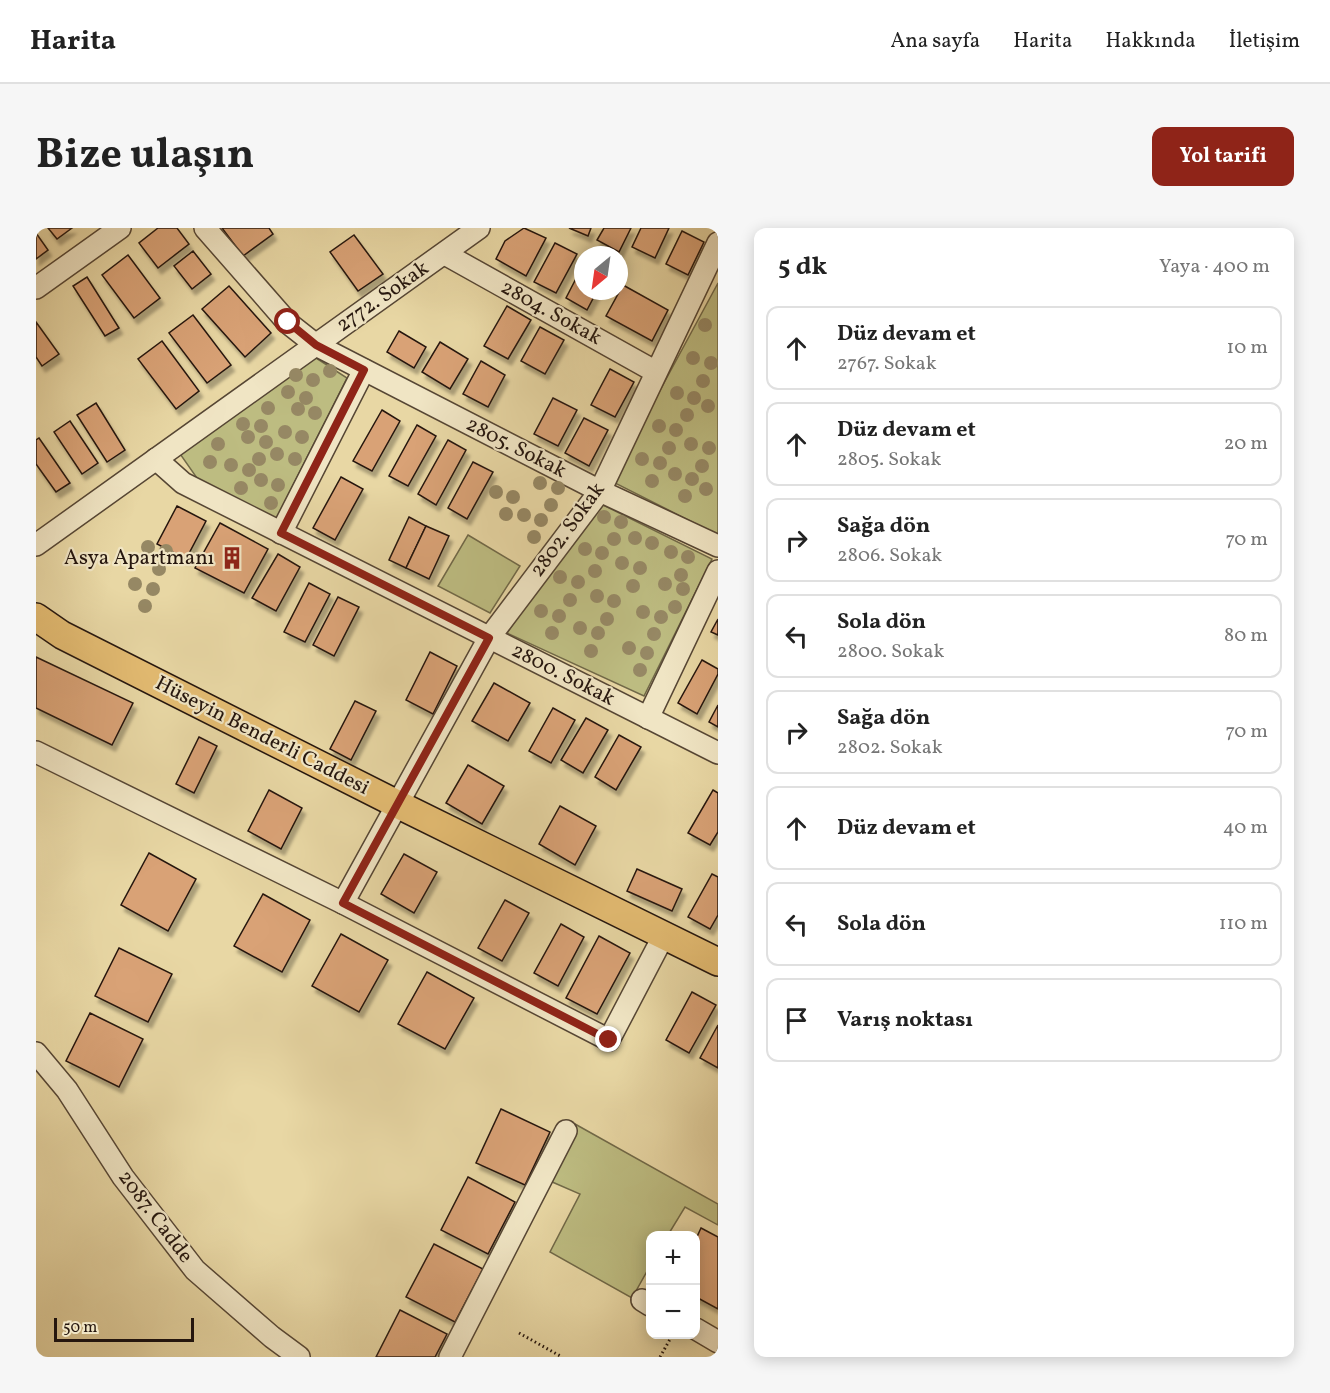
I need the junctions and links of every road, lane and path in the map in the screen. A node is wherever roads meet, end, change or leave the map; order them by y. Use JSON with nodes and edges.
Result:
{"nodes":[{"id":1,"x":120,"y":228,"type":"edge"},
{"id":2,"x":205,"y":228,"type":"edge"},
{"id":3,"x":479,"y":228,"type":"edge"},
{"id":4,"x":718,"y":243,"type":"edge"},
{"id":5,"x":445,"y":255,"type":"junction"},
{"id":6,"x":36,"y":288,"type":"edge"},
{"id":7,"x":316,"y":345,"type":"junction"},
{"id":8,"x":364,"y":370,"type":"junction"},
{"id":9,"x":656,"y":372,"type":"junction"},
{"id":10,"x":156,"y":459,"type":"junction"},
{"id":11,"x":600,"y":491,"type":"junction"},
{"id":12,"x":281,"y":533,"type":"junction"},
{"id":13,"x":36,"y":545,"type":"edge"},
{"id":14,"x":718,"y":546,"type":"edge"},
{"id":15,"x":718,"y":572,"type":"edge"},
{"id":16,"x":36,"y":617,"type":"edge"},
{"id":17,"x":489,"y":638,"type":"junction"},
{"id":18,"x":648,"y":718,"type":"junction"},
{"id":19,"x":36,"y":752,"type":"edge"},
{"id":20,"x":718,"y":753,"type":"edge"},
{"id":21,"x":397,"y":804,"type":"junction"},
{"id":22,"x":343,"y":903,"type":"junction"},
{"id":23,"x":664,"y":935,"type":"junction"},
{"id":24,"x":718,"y":962,"type":"edge"},
{"id":25,"x":36,"y":1053,"type":"edge"},
{"id":26,"x":566,"y":1131,"type":"dead end"},
{"id":27,"x":700,"y":1331,"type":"edge"},
{"id":28,"x":519,"y":1334,"type":"dead end"},
{"id":29,"x":671,"y":1339,"type":"edge"},
{"id":30,"x":718,"y":1342,"type":"edge"},
{"id":31,"x":299,"y":1357,"type":"edge"},
{"id":32,"x":450,"y":1357,"type":"edge"},
{"id":33,"x":562,"y":1357,"type":"edge"},
{"id":34,"x":660,"y":1357,"type":"edge"}],
"edges":[{"from":1,"to":6,"type":"street"},
{"from":2,"to":7,"type":"street","name":"2805. Sokak"},
{"from":3,"to":5,"type":"street","name":"2772. Sokak"},
{"from":4,"to":9,"type":"street","name":"2802. Sokak"},
{"from":5,"to":7,"type":"street","name":"2772. Sokak"},
{"from":5,"to":9,"type":"street","name":"2804. Sokak"},
{"from":7,"to":8,"type":"street","name":"2805. Sokak"},
{"from":7,"to":10,"type":"street","name":"2772. Sokak"},
{"from":8,"to":11,"type":"street","name":"2805. Sokak"},
{"from":8,"to":12,"type":"street"},
{"from":9,"to":11,"type":"street","name":"2802. Sokak"},
{"from":10,"to":12,"type":"street","name":"2800. Sokak"},
{"from":10,"to":13,"type":"street","name":"2772. Sokak"},
{"from":11,"to":14,"type":"street","name":"2805. Sokak"},
{"from":11,"to":17,"type":"street","name":"2802. Sokak"},
{"from":12,"to":17,"type":"street","name":"2800. Sokak"},
{"from":15,"to":18,"type":"street"},
{"from":16,"to":21,"type":"main road","name":"Hüseyin Benderli Caddesi"},
{"from":17,"to":18,"type":"street","name":"2800. Sokak"},
{"from":17,"to":21,"type":"street","name":"2802. Sokak"},
{"from":18,"to":20,"type":"street","name":"2800. Sokak"},
{"from":19,"to":22,"type":"street"},
{"from":21,"to":22,"type":"street","name":"2802. Sokak"},
{"from":21,"to":23,"type":"main road","name":"Hüseyin Benderli Caddesi"},
{"from":22,"to":23,"type":"street"},
{"from":23,"to":24,"type":"main road","name":"Hüseyin Benderli Caddesi"},
{"from":25,"to":31,"type":"street","name":"2087. Cadde"},
{"from":26,"to":32,"type":"street"},
{"from":27,"to":30,"type":"street"},
{"from":28,"to":33,"type":"path"},
{"from":29,"to":34,"type":"path"}]}
